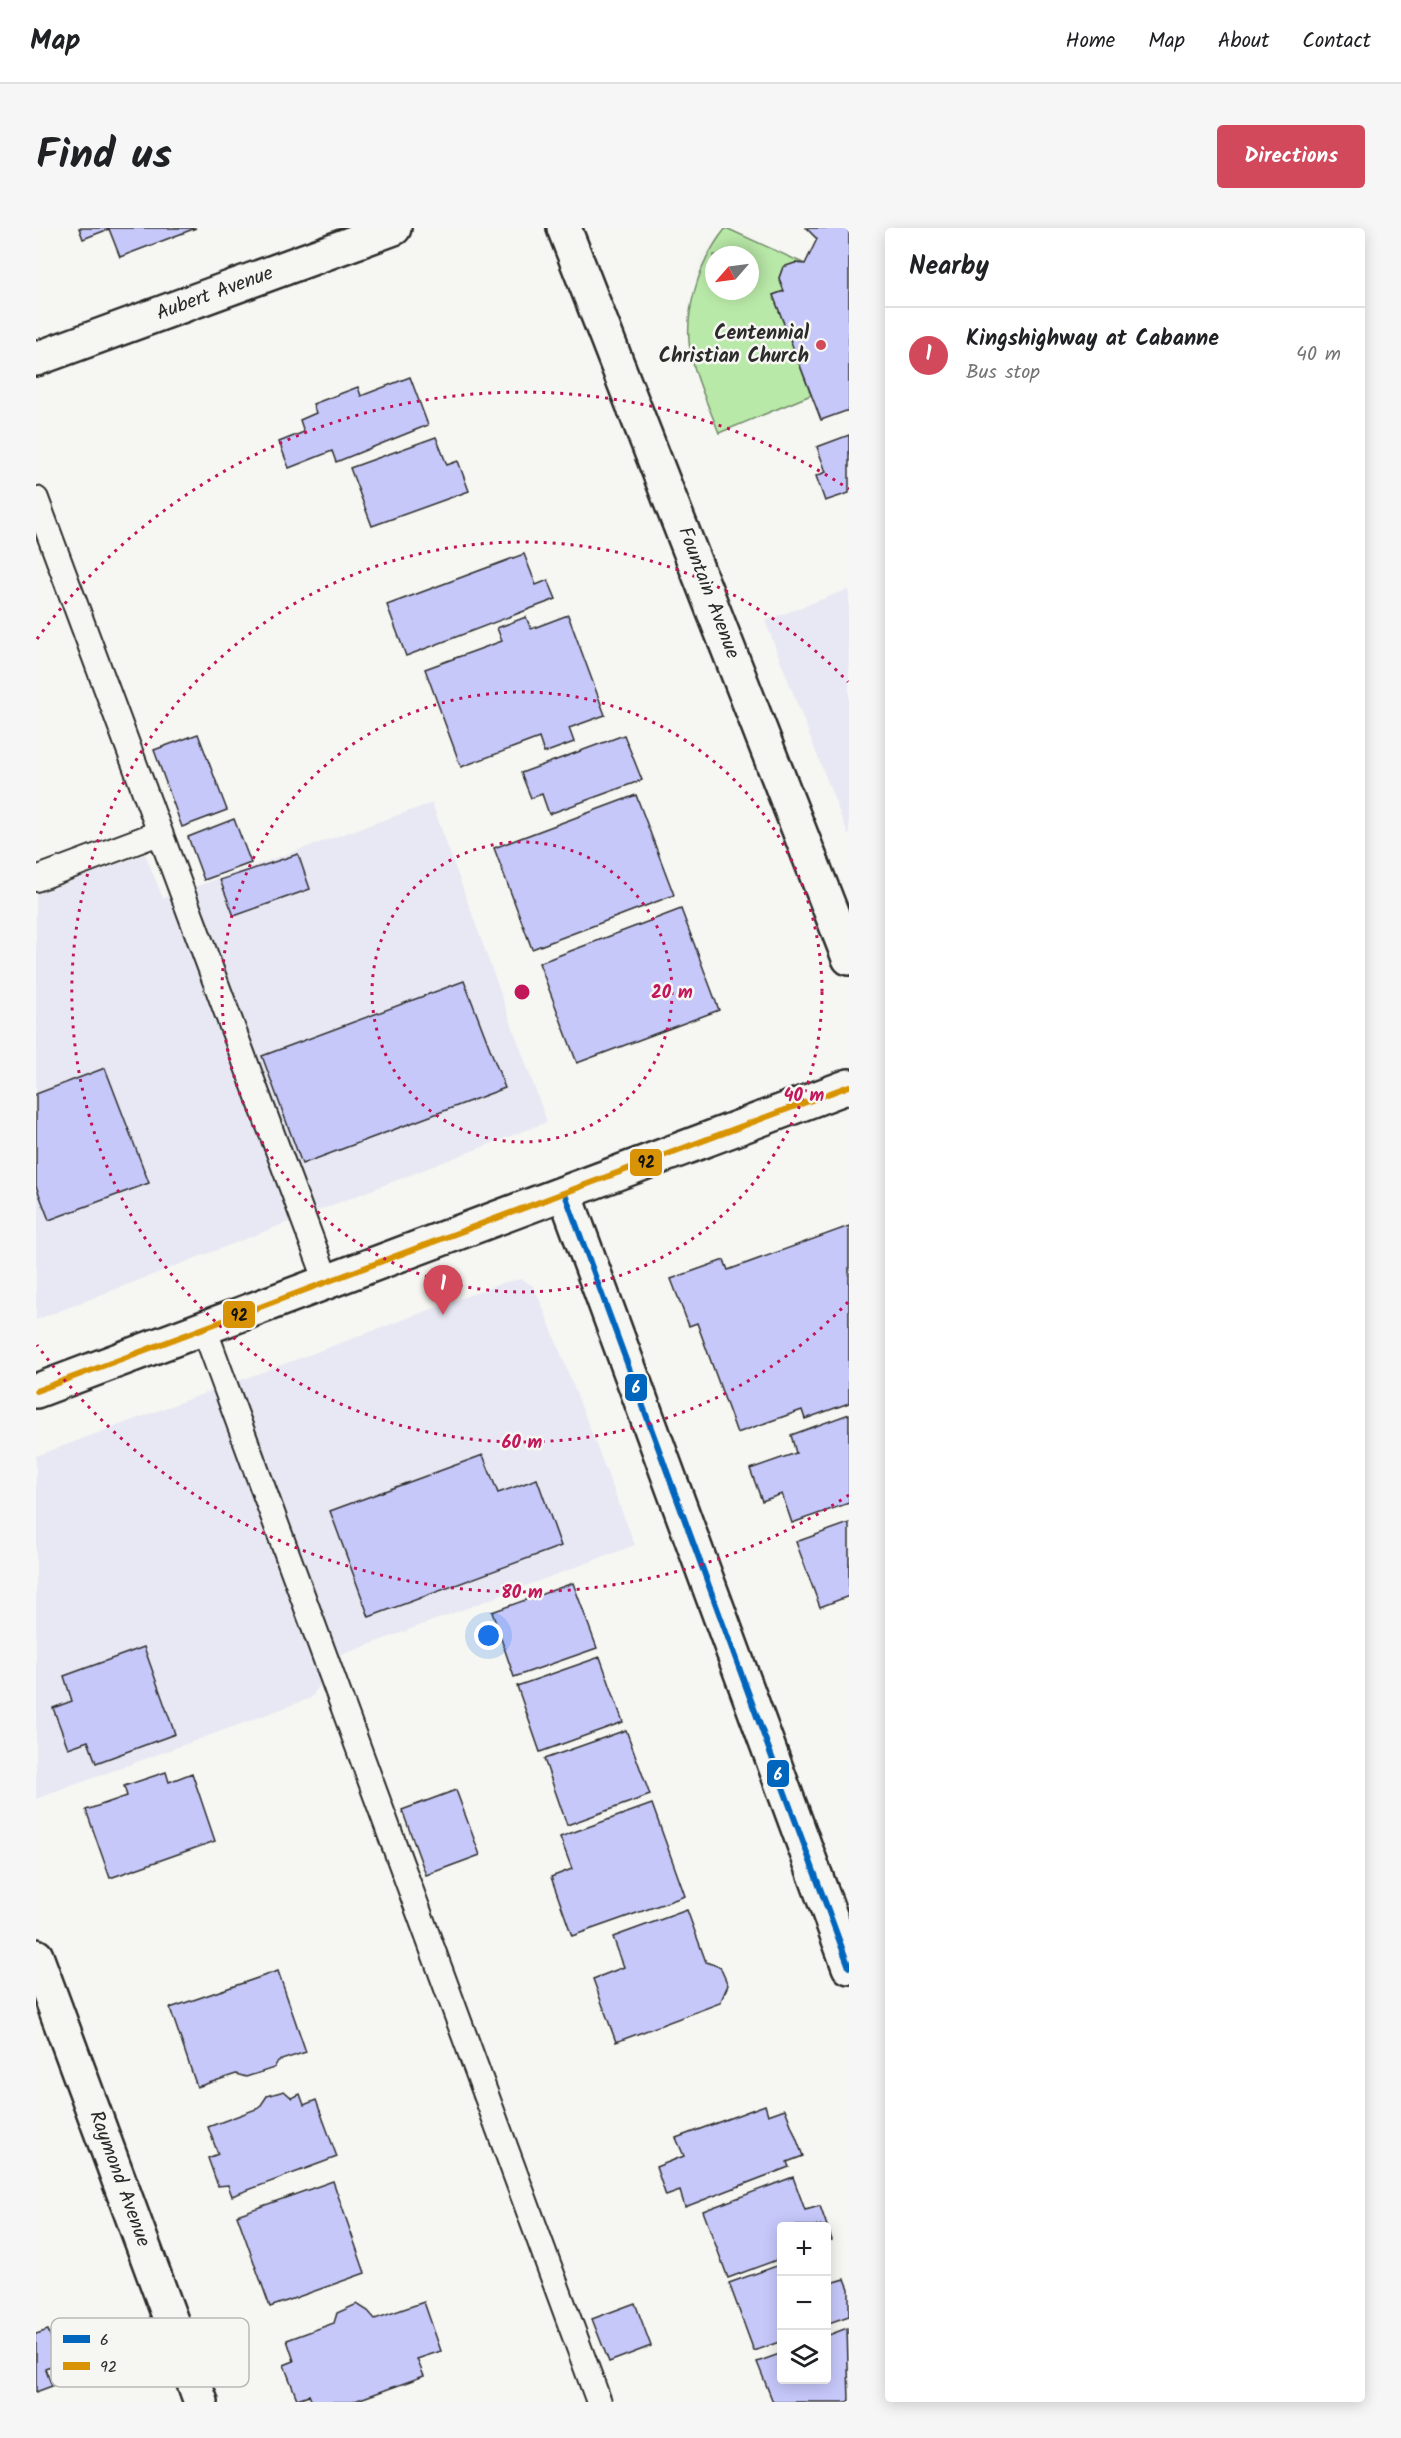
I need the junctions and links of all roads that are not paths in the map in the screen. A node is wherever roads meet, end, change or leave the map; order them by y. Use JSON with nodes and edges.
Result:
{"nodes":[{"id":1,"x":394,"y":228,"type":"edge"},
{"id":2,"x":564,"y":228,"type":"edge"},
{"id":3,"x":36,"y":359,"type":"edge"},
{"id":4,"x":36,"y":499,"type":"edge"},
{"id":5,"x":159,"y":834,"type":"junction"},
{"id":6,"x":36,"y":879,"type":"edge"},
{"id":7,"x":849,"y":958,"type":"edge"},
{"id":8,"x":849,"y":1086,"type":"edge"},
{"id":9,"x":564,"y":1194,"type":"junction"},
{"id":10,"x":327,"y":1282,"type":"junction"},
{"id":11,"x":204,"y":1328,"type":"junction"},
{"id":12,"x":36,"y":1391,"type":"edge"},
{"id":13,"x":36,"y":1956,"type":"edge"},
{"id":14,"x":849,"y":1967,"type":"edge"},
{"id":15,"x":170,"y":2318,"type":"edge"},
{"id":16,"x":195,"y":2387,"type":"edge"},
{"id":17,"x":201,"y":2402,"type":"edge"},
{"id":18,"x":599,"y":2402,"type":"edge"}],
"edges":[{"from":1,"to":3,"type":"street","name":"Aubert Avenue"},
{"from":2,"to":7,"type":"street","name":"Fountain Avenue"},
{"from":4,"to":5,"type":"lane"},
{"from":5,"to":6,"type":"lane"},
{"from":5,"to":10,"type":"lane"},
{"from":8,"to":9,"type":"street"},
{"from":9,"to":10,"type":"street"},
{"from":9,"to":14,"type":"street"},
{"from":10,"to":11,"type":"street"},
{"from":11,"to":12,"type":"street"},
{"from":11,"to":18,"type":"lane"},
{"from":13,"to":15,"type":"street","name":"Raymond Avenue"},
{"from":16,"to":17,"type":"street","name":"Raymond Avenue"}]}
